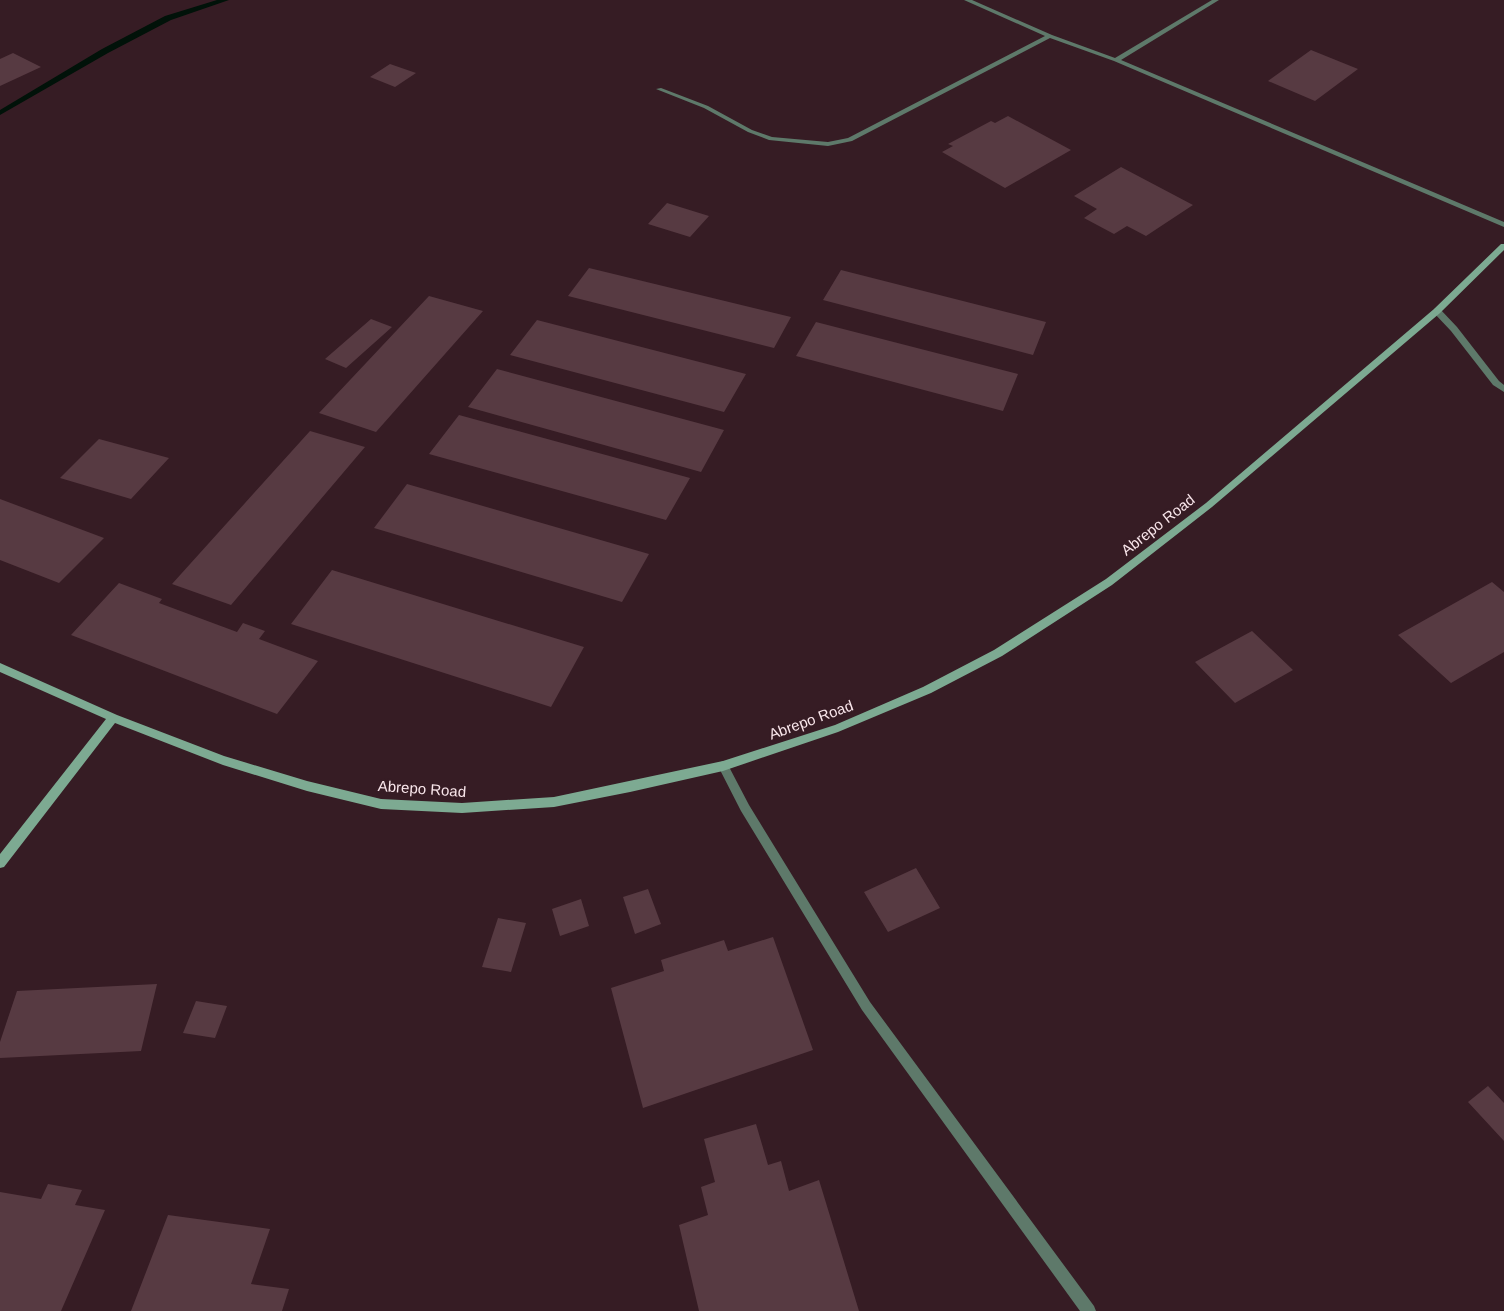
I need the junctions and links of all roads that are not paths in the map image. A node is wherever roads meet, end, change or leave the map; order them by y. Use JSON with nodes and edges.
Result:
{"nodes":[{"id":1,"x":967,"y":0,"type":"edge"},
{"id":2,"x":1216,"y":0,"type":"edge"},
{"id":3,"x":1050,"y":36,"type":"junction"},
{"id":4,"x":1116,"y":60,"type":"junction"},
{"id":5,"x":659,"y":89,"type":"dead end"},
{"id":6,"x":1504,"y":225,"type":"edge"},
{"id":7,"x":1504,"y":246,"type":"edge"},
{"id":8,"x":1437,"y":311,"type":"junction"},
{"id":9,"x":1504,"y":388,"type":"edge"},
{"id":10,"x":0,"y":667,"type":"edge"},
{"id":11,"x":114,"y":718,"type":"junction"},
{"id":12,"x":723,"y":766,"type":"junction"},
{"id":13,"x":0,"y":863,"type":"edge"},
{"id":14,"x":1090,"y":1311,"type":"edge"}],
"edges":[{"from":1,"to":3,"type":"street"},
{"from":2,"to":4,"type":"street"},
{"from":3,"to":4,"type":"street"},
{"from":3,"to":5,"type":"street"},
{"from":4,"to":6,"type":"street"},
{"from":7,"to":8,"type":"main road","name":"Abrepo Road"},
{"from":8,"to":9,"type":"street"},
{"from":8,"to":12,"type":"main road","name":"Abrepo Road"},
{"from":10,"to":11,"type":"main road","name":"Abrepo Road"},
{"from":11,"to":12,"type":"main road","name":"Abrepo Road"},
{"from":11,"to":13,"type":"main road"},
{"from":12,"to":14,"type":"street"}]}
